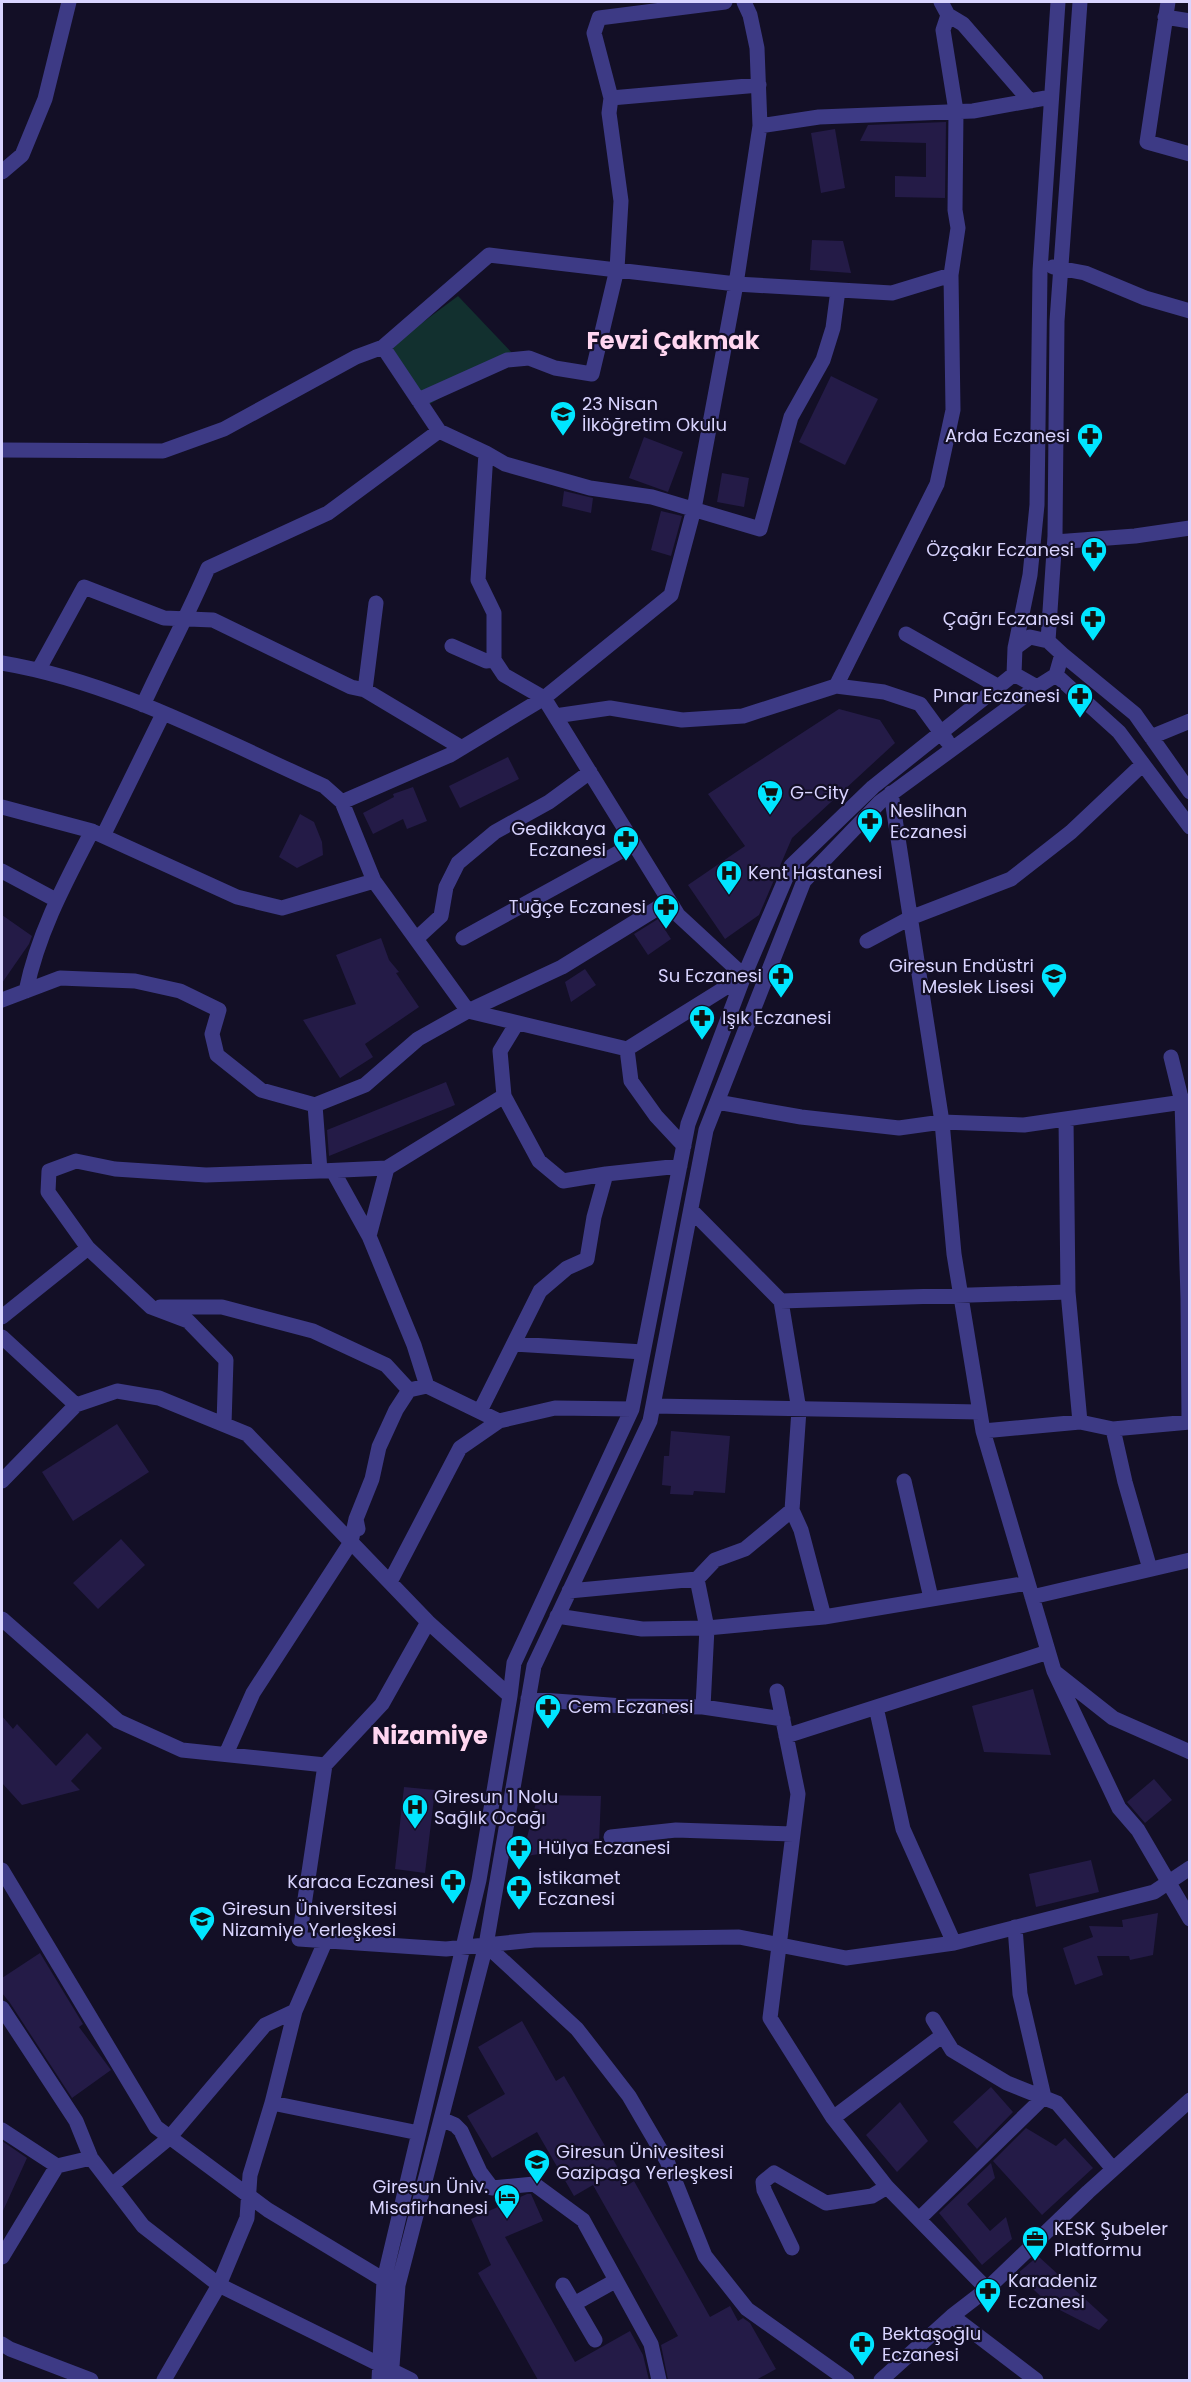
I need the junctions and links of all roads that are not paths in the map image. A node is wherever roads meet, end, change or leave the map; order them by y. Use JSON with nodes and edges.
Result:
{"nodes":[{"id":1,"x":69,"y":2,"type":"edge"},
{"id":2,"x":725,"y":2,"type":"edge"},
{"id":3,"x":744,"y":2,"type":"edge"},
{"id":4,"x":1058,"y":2,"type":"edge"},
{"id":5,"x":1080,"y":2,"type":"edge"},
{"id":6,"x":1168,"y":2,"type":"edge"},
{"id":7,"x":945,"y":8,"type":"edge"},
{"id":8,"x":1165,"y":17,"type":"junction"},
{"id":9,"x":1190,"y":21,"type":"edge"},
{"id":10,"x":759,"y":85,"type":"junction"},
{"id":11,"x":1051,"y":97,"type":"junction"},
{"id":12,"x":611,"y":98,"type":"junction"},
{"id":13,"x":1030,"y":101,"type":"junction"},
{"id":14,"x":956,"y":111,"type":"junction"},
{"id":15,"x":760,"y":126,"type":"junction"},
{"id":16,"x":1190,"y":154,"type":"edge"},
{"id":17,"x":2,"y":172,"type":"edge"},
{"id":18,"x":1040,"y":267,"type":"junction"},
{"id":19,"x":1061,"y":268,"type":"junction"},
{"id":20,"x":617,"y":269,"type":"junction"},
{"id":21,"x":951,"y":275,"type":"junction"},
{"id":22,"x":736,"y":284,"type":"junction"},
{"id":23,"x":838,"y":290,"type":"junction"},
{"id":24,"x":1190,"y":311,"type":"edge"},
{"id":25,"x":383,"y":347,"type":"junction"},
{"id":26,"x":418,"y":400,"type":"junction"},
{"id":27,"x":439,"y":431,"type":"junction"},
{"id":28,"x":2,"y":450,"type":"edge"},
{"id":29,"x":486,"y":453,"type":"junction"},
{"id":30,"x":694,"y":509,"type":"junction"},
{"id":31,"x":1190,"y":528,"type":"edge"},
{"id":32,"x":1055,"y":542,"type":"junction"},
{"id":33,"x":376,"y":603,"type":"dead end"},
{"id":34,"x":187,"y":618,"type":"junction"},
{"id":35,"x":906,"y":634,"type":"dead end"},
{"id":36,"x":1048,"y":641,"type":"junction"},
{"id":37,"x":452,"y":646,"type":"dead end"},
{"id":38,"x":1015,"y":648,"type":"junction"},
{"id":39,"x":1062,"y":654,"type":"junction"},
{"id":40,"x":494,"y":660,"type":"junction"},
{"id":41,"x":2,"y":663,"type":"edge"},
{"id":42,"x":39,"y":669,"type":"junction"},
{"id":43,"x":1014,"y":674,"type":"junction"},
{"id":44,"x":1056,"y":675,"type":"junction"},
{"id":45,"x":836,"y":686,"type":"junction"},
{"id":46,"x":999,"y":687,"type":"junction"},
{"id":47,"x":1036,"y":687,"type":"junction"},
{"id":48,"x":365,"y":690,"type":"junction"},
{"id":49,"x":544,"y":698,"type":"junction"},
{"id":50,"x":143,"y":705,"type":"junction"},
{"id":51,"x":164,"y":714,"type":"junction"},
{"id":52,"x":555,"y":716,"type":"junction"},
{"id":53,"x":1190,"y":721,"type":"edge"},
{"id":54,"x":940,"y":733,"type":"junction"},
{"id":55,"x":1150,"y":737,"type":"junction"},
{"id":56,"x":954,"y":747,"type":"junction"},
{"id":57,"x":462,"y":748,"type":"junction"},
{"id":58,"x":1143,"y":764,"type":"junction"},
{"id":59,"x":590,"y":772,"type":"junction"},
{"id":60,"x":1190,"y":792,"type":"edge"},
{"id":61,"x":891,"y":793,"type":"junction"},
{"id":62,"x":342,"y":802,"type":"junction"},
{"id":63,"x":2,"y":807,"type":"edge"},
{"id":64,"x":1190,"y":827,"type":"edge"},
{"id":65,"x":98,"y":834,"type":"junction"},
{"id":66,"x":634,"y":844,"type":"junction"},
{"id":67,"x":2,"y":871,"type":"edge"},
{"id":68,"x":374,"y":881,"type":"junction"},
{"id":69,"x":56,"y":900,"type":"junction"},
{"id":70,"x":669,"y":901,"type":"junction"},
{"id":71,"x":910,"y":918,"type":"junction"},
{"id":72,"x":463,"y":938,"type":"dead end"},
{"id":73,"x":416,"y":939,"type":"junction"},
{"id":74,"x":867,"y":941,"type":"dead end"},
{"id":75,"x":744,"y":976,"type":"junction"},
{"id":76,"x":26,"y":991,"type":"junction"},
{"id":77,"x":2,"y":1000,"type":"edge"},
{"id":78,"x":468,"y":1011,"type":"junction"},
{"id":79,"x":517,"y":1023,"type":"junction"},
{"id":80,"x":627,"y":1049,"type":"junction"},
{"id":81,"x":1171,"y":1057,"type":"dead end"},
{"id":82,"x":504,"y":1096,"type":"junction"},
{"id":83,"x":1186,"y":1101,"type":"edge"},
{"id":84,"x":717,"y":1102,"type":"junction"},
{"id":85,"x":315,"y":1106,"type":"junction"},
{"id":86,"x":1066,"y":1119,"type":"junction"},
{"id":87,"x":942,"y":1122,"type":"junction"},
{"id":88,"x":684,"y":1146,"type":"junction"},
{"id":89,"x":680,"y":1166,"type":"junction"},
{"id":90,"x":387,"y":1168,"type":"junction"},
{"id":91,"x":327,"y":1171,"type":"junction"},
{"id":92,"x":606,"y":1174,"type":"junction"},
{"id":93,"x":691,"y":1210,"type":"junction"},
{"id":94,"x":369,"y":1236,"type":"junction"},
{"id":95,"x":88,"y":1248,"type":"junction"},
{"id":96,"x":1068,"y":1292,"type":"junction"},
{"id":97,"x":961,"y":1294,"type":"junction"},
{"id":98,"x":781,"y":1301,"type":"junction"},
{"id":99,"x":151,"y":1307,"type":"junction"},
{"id":100,"x":2,"y":1317,"type":"edge"},
{"id":101,"x":2,"y":1337,"type":"edge"},
{"id":102,"x":514,"y":1344,"type":"junction"},
{"id":103,"x":643,"y":1352,"type":"junction"},
{"id":104,"x":427,"y":1386,"type":"junction"},
{"id":105,"x":409,"y":1390,"type":"junction"},
{"id":106,"x":76,"y":1405,"type":"junction"},
{"id":107,"x":653,"y":1406,"type":"junction"},
{"id":108,"x":632,"y":1410,"type":"junction"},
{"id":109,"x":799,"y":1410,"type":"junction"},
{"id":110,"x":480,"y":1411,"type":"junction"},
{"id":111,"x":980,"y":1412,"type":"junction"},
{"id":112,"x":499,"y":1421,"type":"junction"},
{"id":113,"x":1080,"y":1422,"type":"junction"},
{"id":114,"x":1189,"y":1422,"type":"edge"},
{"id":115,"x":224,"y":1424,"type":"junction"},
{"id":116,"x":1113,"y":1429,"type":"junction"},
{"id":117,"x":983,"y":1431,"type":"junction"},
{"id":118,"x":2,"y":1481,"type":"edge"},
{"id":119,"x":904,"y":1481,"type":"dead end"},
{"id":120,"x":792,"y":1510,"type":"junction"},
{"id":121,"x":356,"y":1547,"type":"junction"},
{"id":122,"x":1190,"y":1560,"type":"edge"},
{"id":123,"x":1150,"y":1569,"type":"junction"},
{"id":124,"x":697,"y":1579,"type":"junction"},
{"id":125,"x":390,"y":1582,"type":"junction"},
{"id":126,"x":1030,"y":1590,"type":"junction"},
{"id":127,"x":569,"y":1591,"type":"junction"},
{"id":128,"x":931,"y":1598,"type":"junction"},
{"id":129,"x":558,"y":1616,"type":"junction"},
{"id":130,"x":824,"y":1617,"type":"junction"},
{"id":131,"x":2,"y":1619,"type":"edge"},
{"id":132,"x":428,"y":1622,"type":"junction"},
{"id":133,"x":707,"y":1628,"type":"junction"},
{"id":134,"x":1048,"y":1652,"type":"junction"},
{"id":135,"x":1054,"y":1671,"type":"junction"},
{"id":136,"x":777,"y":1691,"type":"dead end"},
{"id":137,"x":510,"y":1696,"type":"junction"},
{"id":138,"x":528,"y":1699,"type":"junction"},
{"id":139,"x":703,"y":1707,"type":"junction"},
{"id":140,"x":876,"y":1707,"type":"junction"},
{"id":141,"x":783,"y":1719,"type":"junction"},
{"id":142,"x":786,"y":1736,"type":"junction"},
{"id":143,"x":1190,"y":1752,"type":"edge"},
{"id":144,"x":226,"y":1754,"type":"junction"},
{"id":145,"x":326,"y":1765,"type":"junction"},
{"id":146,"x":793,"y":1834,"type":"junction"},
{"id":147,"x":610,"y":1837,"type":"dead end"},
{"id":148,"x":1190,"y":1868,"type":"edge"},
{"id":149,"x":2,"y":1870,"type":"edge"},
{"id":150,"x":1168,"y":1883,"type":"junction"},
{"id":151,"x":1190,"y":1919,"type":"edge"},
{"id":152,"x":1016,"y":1927,"type":"junction"},
{"id":153,"x":325,"y":1942,"type":"junction"},
{"id":154,"x":954,"y":1943,"type":"junction"},
{"id":155,"x":486,"y":1945,"type":"junction"},
{"id":156,"x":779,"y":1945,"type":"junction"},
{"id":157,"x":463,"y":1948,"type":"junction"},
{"id":158,"x":2,"y":2008,"type":"edge"},
{"id":159,"x":295,"y":2011,"type":"junction"},
{"id":160,"x":933,"y":2019,"type":"dead end"},
{"id":161,"x":943,"y":2035,"type":"junction"},
{"id":162,"x":1044,"y":2097,"type":"junction"},
{"id":163,"x":1190,"y":2100,"type":"edge"},
{"id":164,"x":272,"y":2103,"type":"junction"},
{"id":165,"x":833,"y":2118,"type":"junction"},
{"id":166,"x":441,"y":2119,"type":"junction"},
{"id":167,"x":2,"y":2130,"type":"edge"},
{"id":168,"x":419,"y":2133,"type":"junction"},
{"id":169,"x":169,"y":2138,"type":"junction"},
{"id":170,"x":91,"y":2158,"type":"junction"},
{"id":171,"x":57,"y":2166,"type":"junction"},
{"id":172,"x":1113,"y":2169,"type":"junction"},
{"id":173,"x":112,"y":2185,"type":"junction"},
{"id":174,"x":887,"y":2187,"type":"junction"},
{"id":175,"x":250,"y":2195,"type":"junction"},
{"id":176,"x":919,"y":2219,"type":"junction"},
{"id":177,"x":792,"y":2248,"type":"dead end"},
{"id":178,"x":3,"y":2252,"type":"edge"},
{"id":179,"x":384,"y":2280,"type":"junction"},
{"id":180,"x":615,"y":2281,"type":"junction"},
{"id":181,"x":219,"y":2285,"type":"junction"},
{"id":182,"x":563,"y":2285,"type":"dead end"},
{"id":183,"x":987,"y":2289,"type":"junction"},
{"id":184,"x":574,"y":2304,"type":"junction"},
{"id":185,"x":952,"y":2316,"type":"junction"},
{"id":186,"x":595,"y":2340,"type":"dead end"},
{"id":187,"x":2,"y":2344,"type":"edge"},
{"id":188,"x":387,"y":2371,"type":"edge"},
{"id":189,"x":91,"y":2380,"type":"edge"},
{"id":190,"x":164,"y":2380,"type":"edge"},
{"id":191,"x":379,"y":2380,"type":"edge"},
{"id":192,"x":411,"y":2380,"type":"edge"},
{"id":193,"x":658,"y":2380,"type":"edge"},
{"id":194,"x":847,"y":2380,"type":"edge"},
{"id":195,"x":881,"y":2380,"type":"edge"},
{"id":196,"x":1036,"y":2380,"type":"edge"}],
"edges":[{"from":1,"to":17,"type":"street"},
{"from":2,"to":12,"type":"street"},
{"from":3,"to":10,"type":"street"},
{"from":4,"to":11,"type":"street"},
{"from":5,"to":19,"type":"street"},
{"from":6,"to":8,"type":"street"},
{"from":7,"to":13,"type":"street"},
{"from":7,"to":14,"type":"street"},
{"from":8,"to":9,"type":"street"},
{"from":8,"to":16,"type":"street"},
{"from":10,"to":12,"type":"street"},
{"from":10,"to":15,"type":"street"},
{"from":11,"to":13,"type":"street"},
{"from":11,"to":18,"type":"street"},
{"from":12,"to":20,"type":"street"},
{"from":13,"to":14,"type":"street"},
{"from":14,"to":15,"type":"street"},
{"from":14,"to":21,"type":"street"},
{"from":15,"to":22,"type":"street"},
{"from":18,"to":19,"type":"street"},
{"from":18,"to":38,"type":"street"},
{"from":19,"to":24,"type":"street"},
{"from":19,"to":32,"type":"street"},
{"from":20,"to":22,"type":"street"},
{"from":20,"to":25,"type":"street"},
{"from":20,"to":26,"type":"street"},
{"from":21,"to":23,"type":"street"},
{"from":21,"to":45,"type":"street"},
{"from":22,"to":23,"type":"street"},
{"from":22,"to":30,"type":"street"},
{"from":23,"to":30,"type":"street"},
{"from":25,"to":26,"type":"street"},
{"from":25,"to":28,"type":"street"},
{"from":26,"to":27,"type":"street"},
{"from":27,"to":29,"type":"street"},
{"from":27,"to":34,"type":"street"},
{"from":29,"to":30,"type":"street"},
{"from":29,"to":40,"type":"street"},
{"from":30,"to":49,"type":"street"},
{"from":31,"to":32,"type":"street"},
{"from":32,"to":36,"type":"street"},
{"from":33,"to":48,"type":"street"},
{"from":34,"to":42,"type":"street"},
{"from":34,"to":48,"type":"street"},
{"from":34,"to":50,"type":"street"},
{"from":35,"to":46,"type":"street"},
{"from":36,"to":38,"type":"street"},
{"from":36,"to":39,"type":"street"},
{"from":37,"to":40,"type":"street"},
{"from":38,"to":43,"type":"street"},
{"from":39,"to":44,"type":"street"},
{"from":39,"to":55,"type":"street"},
{"from":40,"to":49,"type":"street"},
{"from":41,"to":42,"type":"street"},
{"from":42,"to":50,"type":"street"},
{"from":43,"to":46,"type":"street"},
{"from":43,"to":47,"type":"street"},
{"from":44,"to":47,"type":"street"},
{"from":44,"to":58,"type":"street"},
{"from":45,"to":52,"type":"street"},
{"from":45,"to":54,"type":"street"},
{"from":46,"to":54,"type":"street"},
{"from":47,"to":56,"type":"street"},
{"from":48,"to":57,"type":"street"},
{"from":49,"to":52,"type":"street"},
{"from":49,"to":57,"type":"street"},
{"from":50,"to":51,"type":"street"},
{"from":51,"to":62,"type":"street"},
{"from":51,"to":65,"type":"street"},
{"from":52,"to":59,"type":"street"},
{"from":53,"to":55,"type":"street"},
{"from":54,"to":56,"type":"street"},
{"from":54,"to":75,"type":"street"},
{"from":55,"to":60,"type":"street"},
{"from":56,"to":61,"type":"street"},
{"from":57,"to":62,"type":"street"},
{"from":58,"to":64,"type":"street"},
{"from":58,"to":71,"type":"street"},
{"from":59,"to":66,"type":"street"},
{"from":59,"to":73,"type":"street"},
{"from":61,"to":71,"type":"street"},
{"from":61,"to":84,"type":"street"},
{"from":62,"to":68,"type":"street"},
{"from":63,"to":65,"type":"street"},
{"from":65,"to":68,"type":"street"},
{"from":65,"to":69,"type":"street"},
{"from":66,"to":70,"type":"street"},
{"from":66,"to":72,"type":"street"},
{"from":67,"to":69,"type":"street"},
{"from":68,"to":73,"type":"street"},
{"from":69,"to":76,"type":"street"},
{"from":70,"to":75,"type":"street"},
{"from":70,"to":78,"type":"street"},
{"from":71,"to":74,"type":"street"},
{"from":71,"to":87,"type":"street"},
{"from":73,"to":78,"type":"street"},
{"from":75,"to":80,"type":"street"},
{"from":75,"to":88,"type":"street"},
{"from":76,"to":77,"type":"street"},
{"from":76,"to":85,"type":"street"},
{"from":78,"to":79,"type":"street"},
{"from":78,"to":85,"type":"street"},
{"from":79,"to":80,"type":"street"},
{"from":79,"to":82,"type":"street"},
{"from":80,"to":88,"type":"street"},
{"from":81,"to":83,"type":"street"},
{"from":82,"to":90,"type":"street"},
{"from":82,"to":92,"type":"street"},
{"from":83,"to":86,"type":"street"},
{"from":83,"to":114,"type":"street"},
{"from":84,"to":87,"type":"street"},
{"from":84,"to":93,"type":"street"},
{"from":85,"to":91,"type":"street"},
{"from":86,"to":87,"type":"street"},
{"from":86,"to":96,"type":"street"},
{"from":87,"to":97,"type":"street"},
{"from":88,"to":89,"type":"street"},
{"from":89,"to":92,"type":"street"},
{"from":89,"to":103,"type":"street"},
{"from":90,"to":91,"type":"street"},
{"from":90,"to":94,"type":"street"},
{"from":91,"to":94,"type":"street"},
{"from":91,"to":95,"type":"street"},
{"from":92,"to":102,"type":"street"},
{"from":93,"to":98,"type":"street"},
{"from":93,"to":107,"type":"street"},
{"from":94,"to":104,"type":"street"},
{"from":95,"to":99,"type":"street"},
{"from":95,"to":100,"type":"street"},
{"from":96,"to":97,"type":"street"},
{"from":96,"to":113,"type":"street"},
{"from":97,"to":98,"type":"street"},
{"from":97,"to":111,"type":"street"},
{"from":98,"to":109,"type":"street"},
{"from":99,"to":105,"type":"street"},
{"from":99,"to":115,"type":"street"},
{"from":101,"to":106,"type":"street"},
{"from":102,"to":103,"type":"street"},
{"from":102,"to":110,"type":"street"},
{"from":103,"to":108,"type":"street"},
{"from":104,"to":105,"type":"street"},
{"from":104,"to":110,"type":"street"},
{"from":105,"to":121,"type":"street"},
{"from":106,"to":115,"type":"street"},
{"from":106,"to":118,"type":"street"},
{"from":107,"to":109,"type":"street"},
{"from":107,"to":127,"type":"street"},
{"from":108,"to":112,"type":"street"},
{"from":108,"to":137,"type":"street"},
{"from":109,"to":111,"type":"street"},
{"from":109,"to":120,"type":"street"},
{"from":110,"to":112,"type":"street"},
{"from":111,"to":117,"type":"street"},
{"from":112,"to":125,"type":"street"},
{"from":113,"to":116,"type":"street"},
{"from":113,"to":117,"type":"street"},
{"from":114,"to":116,"type":"street"},
{"from":115,"to":121,"type":"street"},
{"from":116,"to":123,"type":"street"},
{"from":117,"to":126,"type":"street"},
{"from":119,"to":128,"type":"street"},
{"from":120,"to":124,"type":"street"},
{"from":120,"to":130,"type":"street"},
{"from":121,"to":125,"type":"street"},
{"from":121,"to":144,"type":"street"},
{"from":122,"to":123,"type":"street"},
{"from":123,"to":126,"type":"street"},
{"from":124,"to":127,"type":"street"},
{"from":124,"to":133,"type":"street"},
{"from":125,"to":132,"type":"street"},
{"from":126,"to":128,"type":"street"},
{"from":126,"to":134,"type":"street"},
{"from":127,"to":129,"type":"street"},
{"from":128,"to":130,"type":"street"},
{"from":129,"to":133,"type":"street"},
{"from":129,"to":138,"type":"street"},
{"from":130,"to":133,"type":"street"},
{"from":131,"to":144,"type":"street"},
{"from":132,"to":137,"type":"street"},
{"from":132,"to":145,"type":"street"},
{"from":133,"to":139,"type":"street"},
{"from":134,"to":135,"type":"street"},
{"from":134,"to":140,"type":"street"},
{"from":135,"to":143,"type":"street"},
{"from":135,"to":150,"type":"street"},
{"from":136,"to":141,"type":"street"},
{"from":137,"to":157,"type":"street"},
{"from":138,"to":139,"type":"street"},
{"from":138,"to":155,"type":"street"},
{"from":139,"to":141,"type":"street"},
{"from":140,"to":142,"type":"street"},
{"from":140,"to":154,"type":"street"},
{"from":141,"to":142,"type":"street"},
{"from":142,"to":146,"type":"street"},
{"from":144,"to":145,"type":"street"},
{"from":145,"to":153,"type":"street"},
{"from":146,"to":147,"type":"street"},
{"from":146,"to":156,"type":"street"},
{"from":148,"to":150,"type":"street"},
{"from":149,"to":169,"type":"street"},
{"from":150,"to":151,"type":"street"},
{"from":150,"to":152,"type":"street"},
{"from":152,"to":154,"type":"street"},
{"from":152,"to":162,"type":"street"},
{"from":153,"to":157,"type":"street"},
{"from":153,"to":159,"type":"street"},
{"from":154,"to":156,"type":"street"},
{"from":155,"to":156,"type":"street"},
{"from":155,"to":157,"type":"street"},
{"from":155,"to":166,"type":"street"},
{"from":155,"to":194,"type":"street"},
{"from":156,"to":165,"type":"street"},
{"from":157,"to":168,"type":"street"},
{"from":158,"to":170,"type":"street"},
{"from":159,"to":164,"type":"street"},
{"from":159,"to":169,"type":"street"},
{"from":160,"to":161,"type":"street"},
{"from":161,"to":162,"type":"street"},
{"from":161,"to":165,"type":"street"},
{"from":162,"to":172,"type":"street"},
{"from":162,"to":176,"type":"street"},
{"from":163,"to":172,"type":"street"},
{"from":164,"to":168,"type":"street"},
{"from":164,"to":175,"type":"street"},
{"from":165,"to":174,"type":"street"},
{"from":166,"to":180,"type":"street"},
{"from":166,"to":188,"type":"street"},
{"from":167,"to":171,"type":"street"},
{"from":168,"to":179,"type":"street"},
{"from":169,"to":173,"type":"street"},
{"from":169,"to":175,"type":"street"},
{"from":170,"to":171,"type":"street"},
{"from":170,"to":173,"type":"street"},
{"from":171,"to":178,"type":"street"},
{"from":172,"to":183,"type":"street"},
{"from":173,"to":181,"type":"street"},
{"from":174,"to":176,"type":"street"},
{"from":174,"to":177,"type":"street"},
{"from":175,"to":179,"type":"street"},
{"from":175,"to":181,"type":"street"},
{"from":176,"to":183,"type":"street"},
{"from":179,"to":188,"type":"street"},
{"from":180,"to":184,"type":"street"},
{"from":180,"to":193,"type":"street"},
{"from":181,"to":188,"type":"street"},
{"from":181,"to":190,"type":"street"},
{"from":182,"to":184,"type":"street"},
{"from":183,"to":185,"type":"street"},
{"from":184,"to":186,"type":"street"},
{"from":185,"to":195,"type":"street"},
{"from":185,"to":196,"type":"street"},
{"from":187,"to":189,"type":"street"},
{"from":188,"to":191,"type":"street"},
{"from":188,"to":192,"type":"street"}]}
